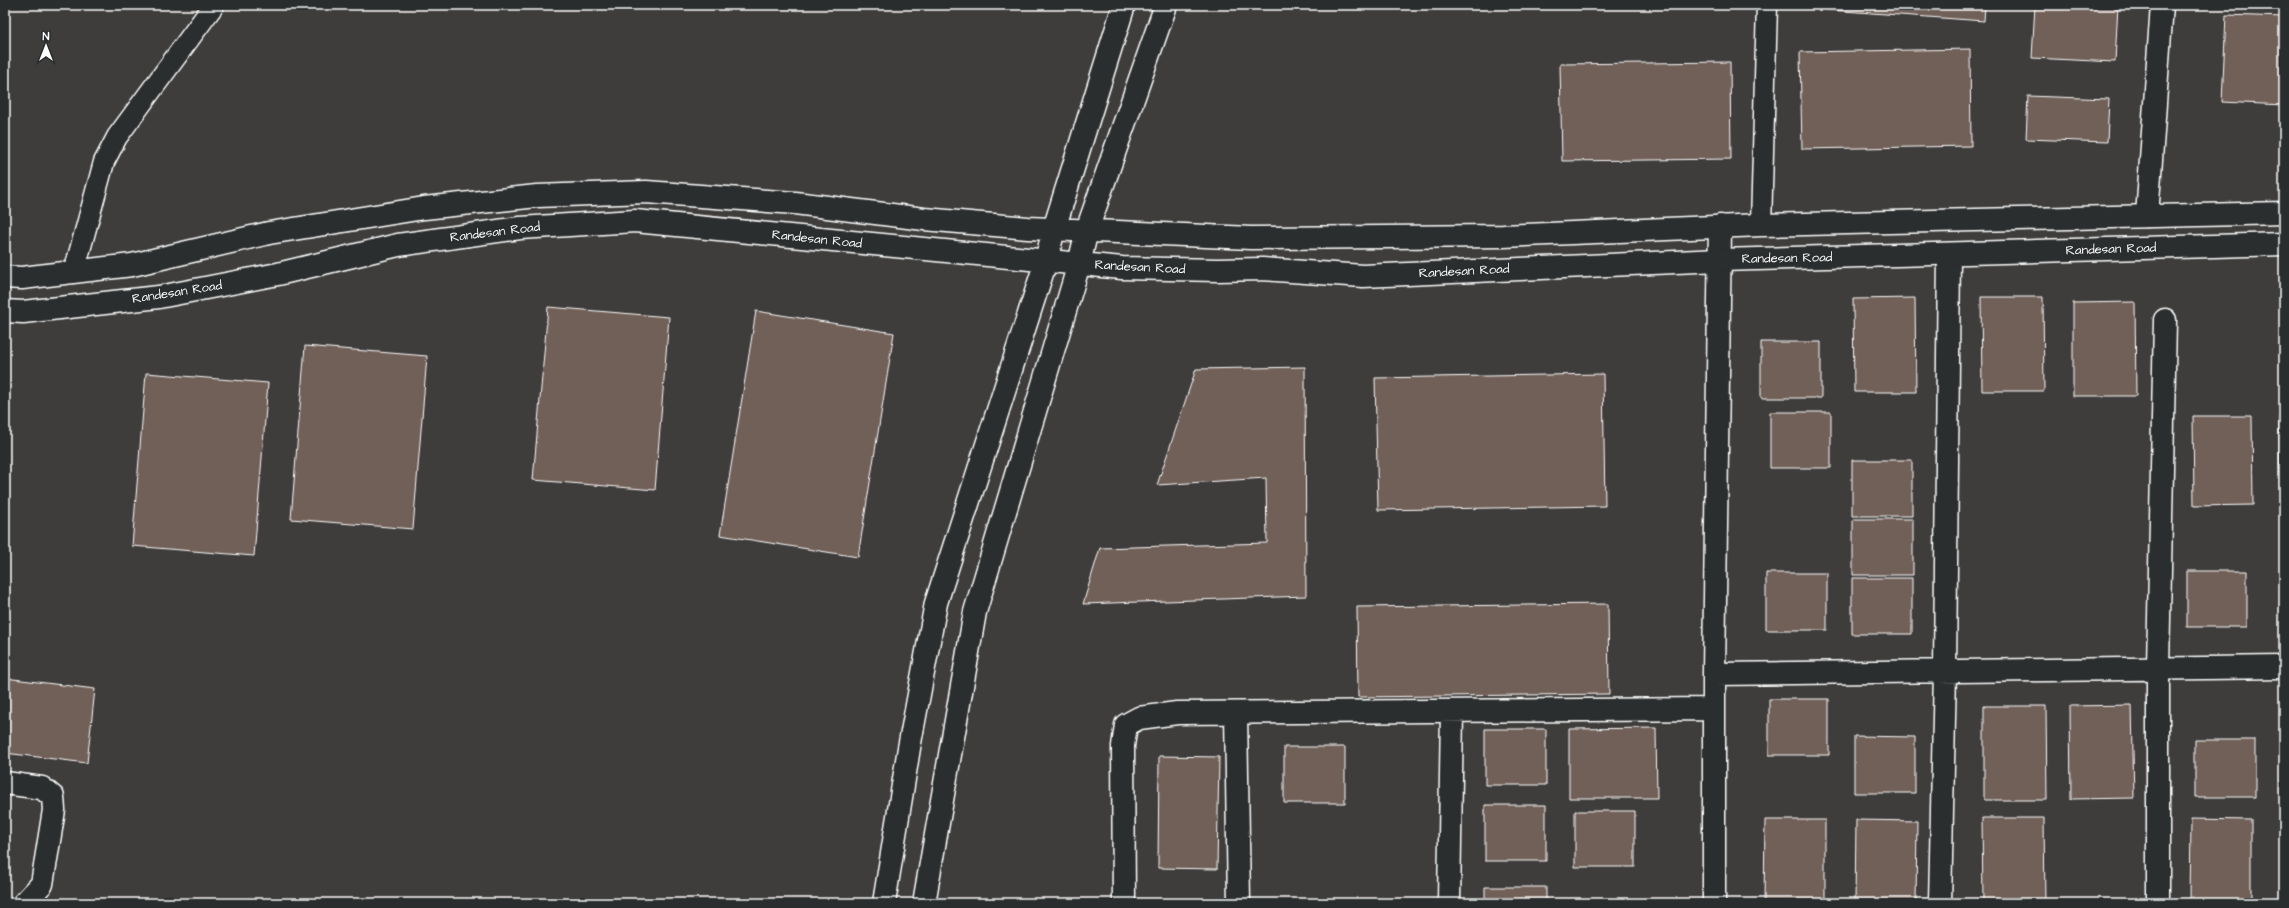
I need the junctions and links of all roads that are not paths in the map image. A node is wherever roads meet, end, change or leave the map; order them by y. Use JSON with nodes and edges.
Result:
{"nodes":[{"id":1,"x":214,"y":5,"type":"edge"},
{"id":2,"x":1124,"y":5,"type":"edge"},
{"id":3,"x":1166,"y":5,"type":"edge"},
{"id":4,"x":1767,"y":5,"type":"edge"},
{"id":5,"x":2162,"y":5,"type":"edge"},
{"id":6,"x":2284,"y":213,"type":"edge"},
{"id":7,"x":2148,"y":216,"type":"junction"},
{"id":8,"x":1761,"y":224,"type":"junction"},
{"id":9,"x":1720,"y":226,"type":"junction"},
{"id":10,"x":1054,"y":229,"type":"junction"},
{"id":11,"x":1087,"y":230,"type":"junction"},
{"id":12,"x":2284,"y":244,"type":"edge"},
{"id":13,"x":1949,"y":254,"type":"junction"},
{"id":14,"x":1720,"y":260,"type":"junction"},
{"id":15,"x":1046,"y":262,"type":"junction"},
{"id":16,"x":1079,"y":264,"type":"junction"},
{"id":17,"x":74,"y":272,"type":"junction"},
{"id":18,"x":5,"y":277,"type":"edge"},
{"id":19,"x":5,"y":311,"type":"edge"},
{"id":20,"x":2165,"y":320,"type":"dead end"},
{"id":21,"x":2284,"y":667,"type":"edge"},
{"id":22,"x":2158,"y":668,"type":"junction"},
{"id":23,"x":1945,"y":671,"type":"junction"},
{"id":24,"x":1714,"y":674,"type":"junction"},
{"id":25,"x":1714,"y":709,"type":"junction"},
{"id":26,"x":1452,"y":711,"type":"junction"},
{"id":27,"x":1236,"y":713,"type":"junction"},
{"id":28,"x":5,"y":784,"type":"edge"},
{"id":29,"x":24,"y":903,"type":"edge"},
{"id":30,"x":884,"y":903,"type":"edge"},
{"id":31,"x":924,"y":903,"type":"edge"},
{"id":32,"x":1124,"y":903,"type":"edge"},
{"id":33,"x":1239,"y":903,"type":"edge"},
{"id":34,"x":1449,"y":903,"type":"edge"},
{"id":35,"x":1714,"y":903,"type":"edge"},
{"id":36,"x":1940,"y":903,"type":"edge"},
{"id":37,"x":2158,"y":903,"type":"edge"}],
"edges":[{"from":1,"to":17,"type":"lane"},
{"from":2,"to":10,"type":"street"},
{"from":3,"to":11,"type":"street"},
{"from":4,"to":8,"type":"lane"},
{"from":5,"to":7,"type":"street"},
{"from":6,"to":7,"type":"street"},
{"from":7,"to":8,"type":"street"},
{"from":8,"to":9,"type":"street"},
{"from":9,"to":11,"type":"street"},
{"from":9,"to":14,"type":"street"},
{"from":10,"to":11,"type":"street"},
{"from":10,"to":15,"type":"street"},
{"from":10,"to":17,"type":"street"},
{"from":11,"to":16,"type":"street"},
{"from":12,"to":13,"type":"street","name":"Randesan Road"},
{"from":13,"to":14,"type":"street","name":"Randesan Road"},
{"from":13,"to":23,"type":"street"},
{"from":14,"to":16,"type":"street","name":"Randesan Road"},
{"from":14,"to":24,"type":"street"},
{"from":15,"to":16,"type":"street","name":"Randesan Road"},
{"from":15,"to":19,"type":"street","name":"Randesan Road"},
{"from":15,"to":30,"type":"street"},
{"from":16,"to":31,"type":"street"},
{"from":17,"to":18,"type":"street"},
{"from":20,"to":22,"type":"street"},
{"from":21,"to":22,"type":"street"},
{"from":22,"to":23,"type":"street"},
{"from":22,"to":37,"type":"street"},
{"from":23,"to":24,"type":"street"},
{"from":23,"to":36,"type":"street"},
{"from":24,"to":25,"type":"street"},
{"from":25,"to":26,"type":"street"},
{"from":25,"to":35,"type":"street"},
{"from":26,"to":27,"type":"street"},
{"from":26,"to":34,"type":"street"},
{"from":27,"to":32,"type":"street"},
{"from":27,"to":33,"type":"street"},
{"from":28,"to":29,"type":"street"}]}
